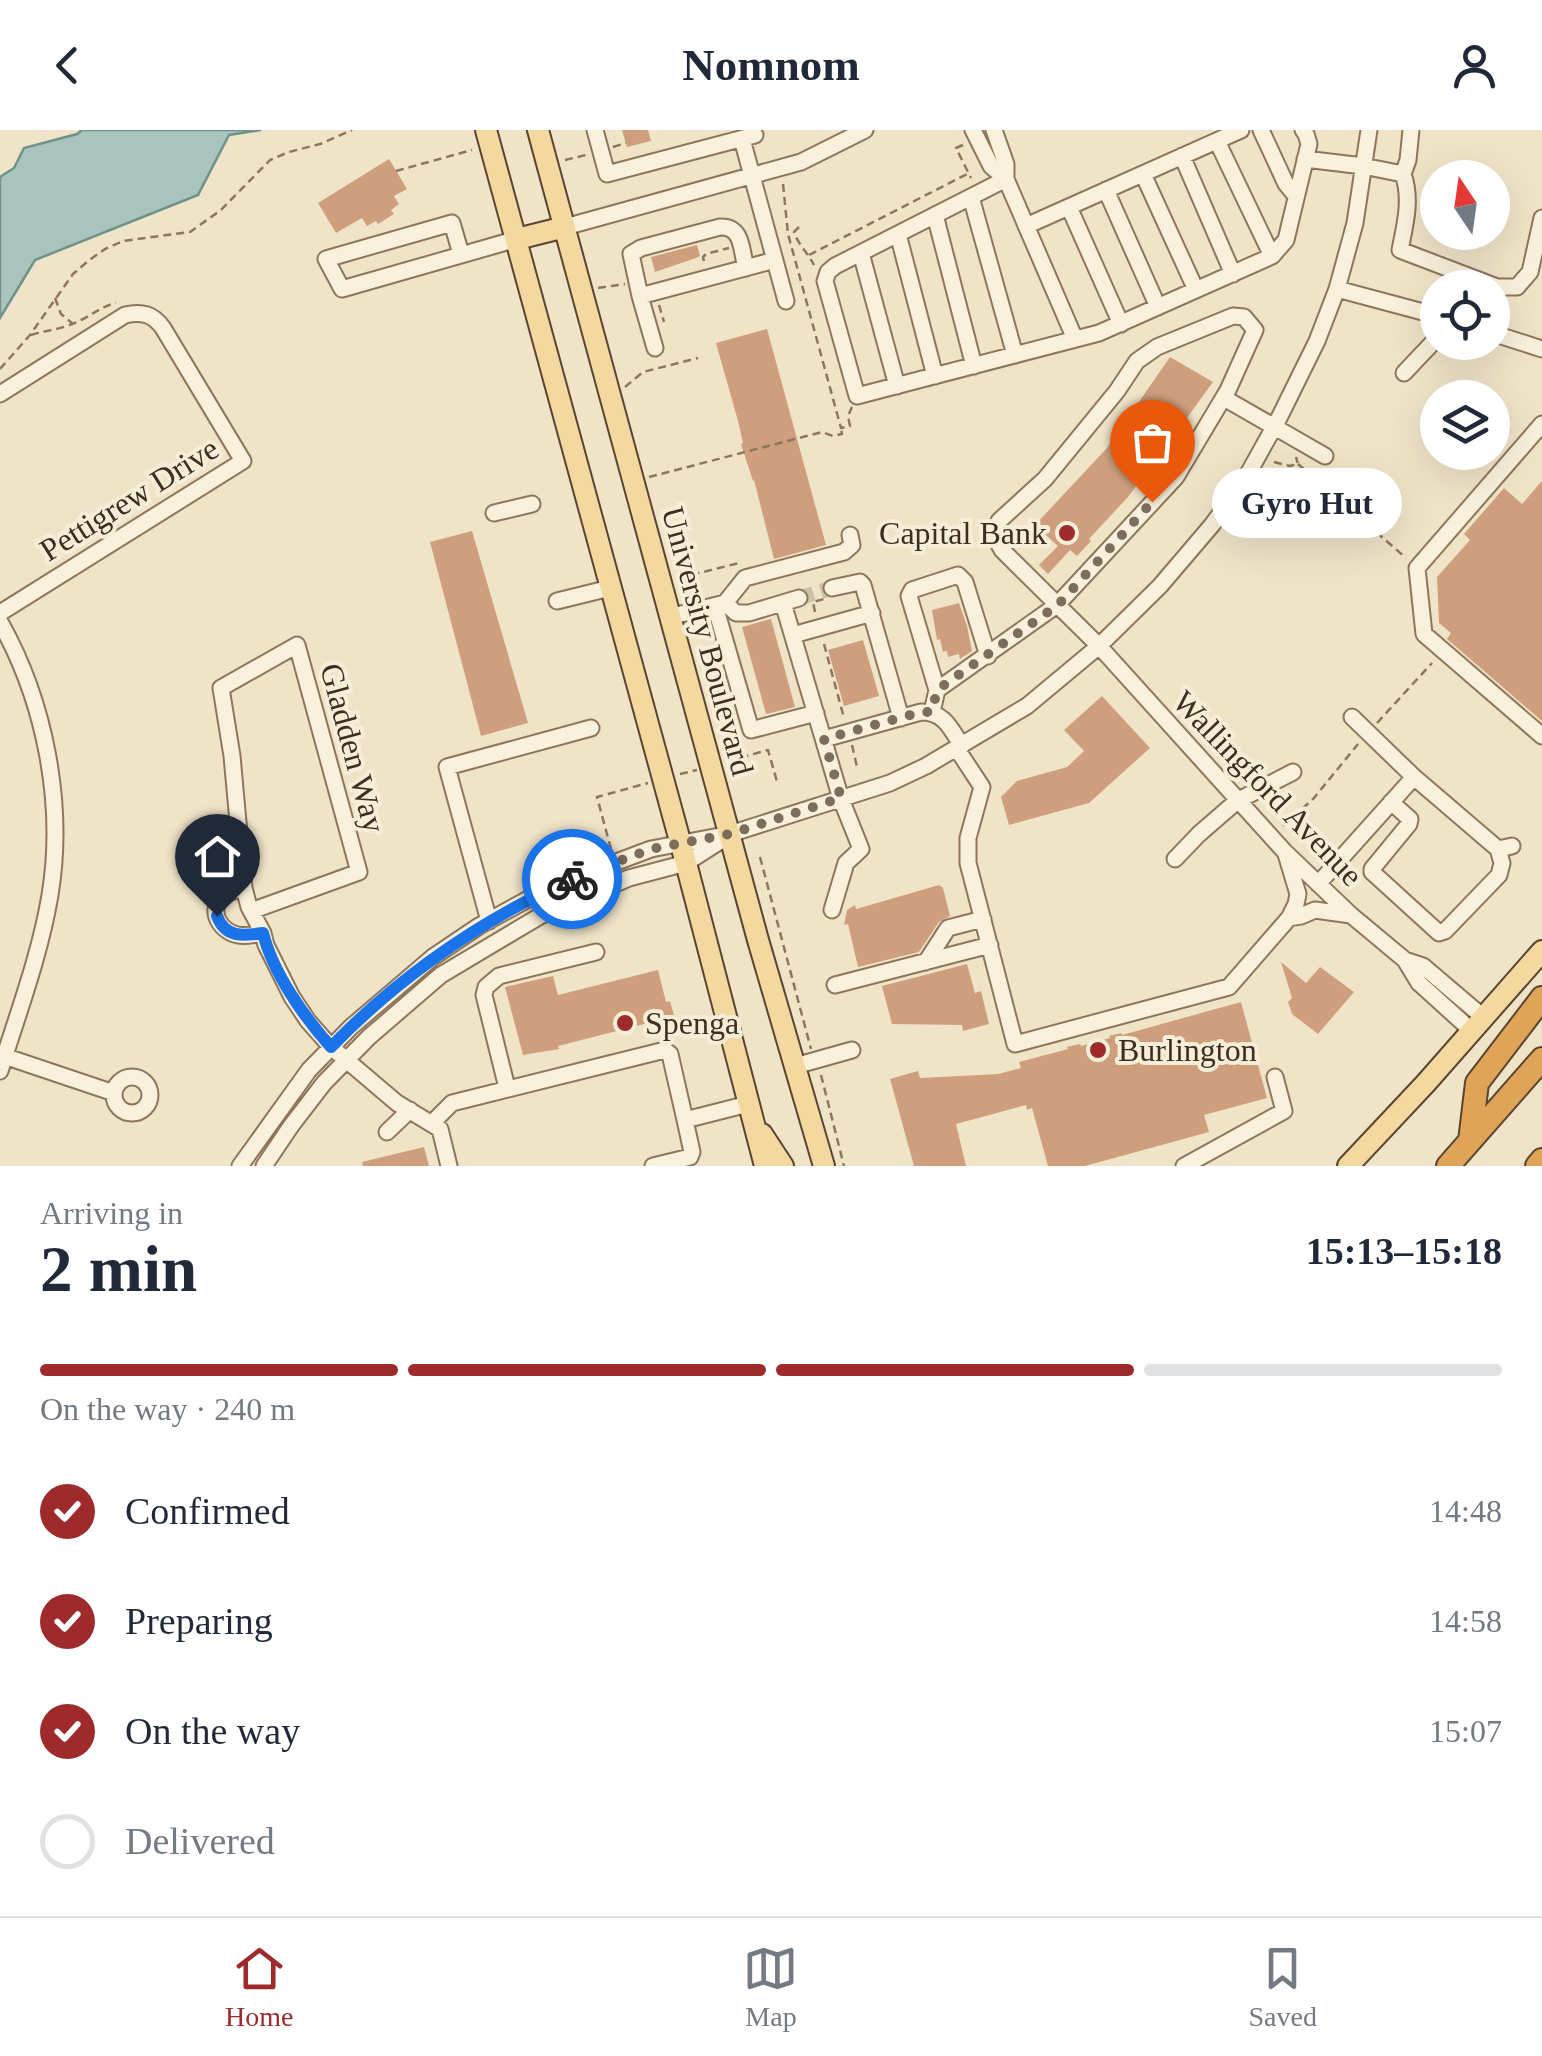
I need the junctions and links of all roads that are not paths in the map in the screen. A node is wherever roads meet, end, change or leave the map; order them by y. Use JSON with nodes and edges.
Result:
{"nodes":[{"id":1,"x":538,"y":130,"type":"edge"},
{"id":2,"x":595,"y":130,"type":"edge"},
{"id":3,"x":865,"y":130,"type":"edge"},
{"id":4,"x":973,"y":130,"type":"edge"},
{"id":5,"x":994,"y":130,"type":"edge"},
{"id":6,"x":1241,"y":130,"type":"edge"},
{"id":7,"x":1261,"y":130,"type":"edge"},
{"id":8,"x":1302,"y":130,"type":"edge"},
{"id":9,"x":1369,"y":130,"type":"edge"},
{"id":10,"x":1411,"y":130,"type":"edge"},
{"id":11,"x":741,"y":136,"type":"edge"},
{"id":12,"x":481,"y":140,"type":"edge"},
{"id":13,"x":1217,"y":141,"type":"junction"},
{"id":14,"x":1182,"y":156,"type":"junction"},
{"id":15,"x":1305,"y":159,"type":"junction"},
{"id":16,"x":1363,"y":166,"type":"junction"},
{"id":17,"x":1143,"y":174,"type":"junction"},
{"id":18,"x":1403,"y":174,"type":"junction"},
{"id":19,"x":752,"y":176,"type":"junction"},
{"id":20,"x":1006,"y":179,"type":"junction"},
{"id":21,"x":1106,"y":190,"type":"junction"},
{"id":22,"x":975,"y":195,"type":"junction"},
{"id":23,"x":1296,"y":196,"type":"junction"},
{"id":24,"x":1069,"y":206,"type":"junction"},
{"id":25,"x":935,"y":216,"type":"junction"},
{"id":26,"x":1542,"y":218,"type":"edge"},
{"id":27,"x":564,"y":226,"type":"junction"},
{"id":28,"x":1026,"y":226,"type":"junction"},
{"id":29,"x":898,"y":234,"type":"junction"},
{"id":30,"x":516,"y":238,"type":"junction"},
{"id":31,"x":861,"y":253,"type":"junction"},
{"id":32,"x":461,"y":254,"type":"junction"},
{"id":33,"x":1272,"y":256,"type":"junction"},
{"id":34,"x":775,"y":260,"type":"junction"},
{"id":35,"x":746,"y":268,"type":"junction"},
{"id":36,"x":1233,"y":274,"type":"junction"},
{"id":37,"x":1337,"y":289,"type":"junction"},
{"id":38,"x":1196,"y":290,"type":"junction"},
{"id":39,"x":640,"y":296,"type":"junction"},
{"id":40,"x":786,"y":301,"type":"dead end"},
{"id":41,"x":1158,"y":308,"type":"junction"},
{"id":42,"x":1420,"y":311,"type":"edge"},
{"id":43,"x":1121,"y":324,"type":"junction"},
{"id":44,"x":1075,"y":339,"type":"junction"},
{"id":45,"x":1510,"y":339,"type":"edge"},
{"id":46,"x":655,"y":348,"type":"dead end"},
{"id":47,"x":1542,"y":349,"type":"edge"},
{"id":48,"x":1015,"y":355,"type":"junction"},
{"id":49,"x":1420,"y":356,"type":"edge"},
{"id":50,"x":974,"y":366,"type":"junction"},
{"id":51,"x":1404,"y":373,"type":"dead end"},
{"id":52,"x":935,"y":376,"type":"junction"},
{"id":53,"x":897,"y":386,"type":"junction"},
{"id":54,"x":0,"y":394,"type":"edge"},
{"id":55,"x":1224,"y":398,"type":"junction"},
{"id":56,"x":1542,"y":424,"type":"edge"},
{"id":57,"x":1272,"y":432,"type":"junction"},
{"id":58,"x":1324,"y":456,"type":"dead end"},
{"id":59,"x":532,"y":504,"type":"dead end"},
{"id":60,"x":494,"y":514,"type":"dead end"},
{"id":61,"x":850,"y":534,"type":"dead end"},
{"id":62,"x":610,"y":588,"type":"junction"},
{"id":63,"x":834,"y":588,"type":"tunnel mouth"},
{"id":64,"x":558,"y":602,"type":"dead end"},
{"id":65,"x":720,"y":604,"type":"junction"},
{"id":66,"x":1058,"y":605,"type":"junction"},
{"id":67,"x":0,"y":613,"type":"edge"},
{"id":68,"x":872,"y":614,"type":"junction"},
{"id":69,"x":669,"y":617,"type":"junction"},
{"id":70,"x":0,"y":622,"type":"edge"},
{"id":71,"x":793,"y":635,"type":"junction"},
{"id":72,"x":1098,"y":646,"type":"junction"},
{"id":73,"x":988,"y":656,"type":"junction"},
{"id":74,"x":937,"y":690,"type":"junction"},
{"id":75,"x":932,"y":712,"type":"junction"},
{"id":76,"x":816,"y":713,"type":"junction"},
{"id":77,"x":1352,"y":717,"type":"dead end"},
{"id":78,"x":901,"y":718,"type":"junction"},
{"id":79,"x":590,"y":728,"type":"dead end"},
{"id":80,"x":1542,"y":736,"type":"edge"},
{"id":81,"x":824,"y":739,"type":"junction"},
{"id":82,"x":959,"y":747,"type":"junction"},
{"id":83,"x":1293,"y":772,"type":"dead end"},
{"id":84,"x":1414,"y":776,"type":"junction"},
{"id":85,"x":841,"y":798,"type":"junction"},
{"id":86,"x":1237,"y":801,"type":"junction"},
{"id":87,"x":1391,"y":802,"type":"junction"},
{"id":88,"x":730,"y":834,"type":"junction"},
{"id":89,"x":1285,"y":852,"type":"junction"},
{"id":90,"x":683,"y":854,"type":"junction"},
{"id":91,"x":1175,"y":860,"type":"dead end"},
{"id":92,"x":1318,"y":884,"type":"junction"},
{"id":93,"x":244,"y":888,"type":"junction"},
{"id":94,"x":832,"y":910,"type":"dead end"},
{"id":95,"x":252,"y":911,"type":"junction"},
{"id":96,"x":1352,"y":915,"type":"junction"},
{"id":97,"x":1289,"y":918,"type":"junction"},
{"id":98,"x":983,"y":919,"type":"junction"},
{"id":99,"x":488,"y":921,"type":"junction"},
{"id":100,"x":263,"y":933,"type":"junction"},
{"id":101,"x":990,"y":945,"type":"junction"},
{"id":102,"x":1542,"y":950,"type":"edge"},
{"id":103,"x":596,"y":952,"type":"dead end"},
{"id":104,"x":926,"y":962,"type":"junction"},
{"id":105,"x":834,"y":986,"type":"dead end"},
{"id":106,"x":1542,"y":998,"type":"edge"},
{"id":107,"x":1477,"y":1024,"type":"junction"},
{"id":108,"x":331,"y":1047,"type":"junction"},
{"id":109,"x":852,"y":1050,"type":"dead end"},
{"id":110,"x":1542,"y":1058,"type":"edge"},
{"id":111,"x":347,"y":1059,"type":"junction"},
{"id":112,"x":2,"y":1064,"type":"edge"},
{"id":113,"x":794,"y":1066,"type":"junction"},
{"id":114,"x":1275,"y":1077,"type":"dead end"},
{"id":115,"x":507,"y":1088,"type":"junction"},
{"id":116,"x":114,"y":1093,"type":"dead end"},
{"id":117,"x":410,"y":1110,"type":"junction"},
{"id":118,"x":751,"y":1112,"type":"junction"},
{"id":119,"x":685,"y":1120,"type":"junction"},
{"id":120,"x":432,"y":1123,"type":"junction"},
{"id":121,"x":387,"y":1132,"type":"dead end"},
{"id":122,"x":1470,"y":1141,"type":"junction"},
{"id":123,"x":1542,"y":1160,"type":"edge"},
{"id":124,"x":240,"y":1166,"type":"edge"},
{"id":125,"x":264,"y":1166,"type":"edge"},
{"id":126,"x":450,"y":1166,"type":"edge"},
{"id":127,"x":653,"y":1166,"type":"edge"},
{"id":128,"x":765,"y":1166,"type":"edge"},
{"id":129,"x":782,"y":1166,"type":"edge"},
{"id":130,"x":824,"y":1166,"type":"edge"},
{"id":131,"x":1184,"y":1166,"type":"edge"},
{"id":132,"x":1348,"y":1166,"type":"edge"},
{"id":133,"x":1448,"y":1166,"type":"edge"},
{"id":134,"x":1537,"y":1166,"type":"edge"}],
"edges":[{"from":1,"to":27,"type":"main road","name":"University Boulevard"},
{"from":2,"to":11,"type":"street"},
{"from":3,"to":19,"type":"street"},
{"from":4,"to":20,"type":"street"},
{"from":5,"to":20,"type":"street"},
{"from":6,"to":13,"type":"street"},
{"from":7,"to":23,"type":"street"},
{"from":8,"to":15,"type":"street"},
{"from":9,"to":16,"type":"street"},
{"from":10,"to":18,"type":"street"},
{"from":11,"to":19,"type":"street"},
{"from":12,"to":30,"type":"main road"},
{"from":13,"to":14,"type":"street"},
{"from":13,"to":33,"type":"street"},
{"from":14,"to":17,"type":"street"},
{"from":14,"to":36,"type":"street"},
{"from":15,"to":16,"type":"street"},
{"from":15,"to":23,"type":"street"},
{"from":16,"to":18,"type":"street"},
{"from":16,"to":37,"type":"street"},
{"from":17,"to":21,"type":"street"},
{"from":17,"to":38,"type":"street"},
{"from":18,"to":26,"type":"street"},
{"from":19,"to":27,"type":"street"},
{"from":19,"to":34,"type":"street"},
{"from":20,"to":22,"type":"street"},
{"from":20,"to":28,"type":"street"},
{"from":21,"to":24,"type":"street"},
{"from":21,"to":41,"type":"street"},
{"from":22,"to":25,"type":"street"},
{"from":22,"to":48,"type":"street"},
{"from":23,"to":33,"type":"street"},
{"from":24,"to":28,"type":"street"},
{"from":24,"to":43,"type":"street"},
{"from":25,"to":29,"type":"street"},
{"from":25,"to":50,"type":"street"},
{"from":27,"to":30,"type":"main road"},
{"from":27,"to":69,"type":"main road","name":"University Boulevard"},
{"from":28,"to":44,"type":"street"},
{"from":29,"to":31,"type":"street"},
{"from":29,"to":52,"type":"street"},
{"from":30,"to":32,"type":"street"},
{"from":30,"to":62,"type":"main road"},
{"from":31,"to":53,"type":"street"},
{"from":31,"to":53,"type":"street"},
{"from":32,"to":32,"type":"street"},
{"from":33,"to":36,"type":"street"},
{"from":34,"to":35,"type":"street"},
{"from":34,"to":40,"type":"street"},
{"from":35,"to":39,"type":"street"},
{"from":35,"to":39,"type":"street"},
{"from":36,"to":38,"type":"street"},
{"from":37,"to":42,"type":"street"},
{"from":37,"to":57,"type":"street"},
{"from":38,"to":41,"type":"street"},
{"from":39,"to":46,"type":"street"},
{"from":41,"to":43,"type":"street"},
{"from":43,"to":44,"type":"street"},
{"from":44,"to":48,"type":"street"},
{"from":45,"to":47,"type":"street"},
{"from":48,"to":50,"type":"street"},
{"from":49,"to":51,"type":"street"},
{"from":50,"to":52,"type":"street"},
{"from":52,"to":53,"type":"street"},
{"from":54,"to":67,"type":"street","name":"Pettigrew Drive"},
{"from":55,"to":57,"type":"street"},
{"from":55,"to":66,"type":"street"},
{"from":55,"to":66,"type":"street","name":"Wallingford Avenue"},
{"from":56,"to":80,"type":"street"},
{"from":57,"to":58,"type":"street"},
{"from":57,"to":72,"type":"street"},
{"from":59,"to":60,"type":"street"},
{"from":61,"to":65,"type":"street"},
{"from":62,"to":64,"type":"street"},
{"from":62,"to":90,"type":"main road"},
{"from":63,"to":68,"type":"street"},
{"from":65,"to":69,"type":"street"},
{"from":65,"to":71,"type":"street"},
{"from":65,"to":76,"type":"street"},
{"from":66,"to":72,"type":"street","name":"Wallingford Avenue"},
{"from":66,"to":73,"type":"street"},
{"from":68,"to":71,"type":"street"},
{"from":68,"to":78,"type":"street"},
{"from":69,"to":88,"type":"main road","name":"University Boulevard"},
{"from":70,"to":112,"type":"street"},
{"from":71,"to":76,"type":"street"},
{"from":72,"to":82,"type":"street"},
{"from":72,"to":86,"type":"street","name":"Wallingford Avenue"},
{"from":73,"to":74,"type":"street"},
{"from":73,"to":74,"type":"street"},
{"from":74,"to":75,"type":"street"},
{"from":75,"to":78,"type":"street"},
{"from":75,"to":82,"type":"street"},
{"from":76,"to":81,"type":"street"},
{"from":77,"to":84,"type":"street"},
{"from":78,"to":81,"type":"street"},
{"from":79,"to":99,"type":"street"},
{"from":81,"to":85,"type":"street"},
{"from":82,"to":85,"type":"street"},
{"from":82,"to":98,"type":"street"},
{"from":83,"to":86,"type":"street"},
{"from":84,"to":87,"type":"street"},
{"from":84,"to":87,"type":"street"},
{"from":85,"to":88,"type":"street"},
{"from":85,"to":94,"type":"street"},
{"from":86,"to":89,"type":"street","name":"Wallingford Avenue"},
{"from":86,"to":91,"type":"street"},
{"from":87,"to":92,"type":"street"},
{"from":88,"to":90,"type":"street"},
{"from":88,"to":113,"type":"main road","name":"University Boulevard"},
{"from":89,"to":92,"type":"street","name":"Wallingford Avenue"},
{"from":89,"to":97,"type":"street"},
{"from":90,"to":99,"type":"street"},
{"from":90,"to":111,"type":"street"},
{"from":90,"to":118,"type":"main road"},
{"from":92,"to":96,"type":"street","name":"Wallingford Avenue"},
{"from":93,"to":95,"type":"street"},
{"from":93,"to":95,"type":"street","name":"Gladden Way"},
{"from":93,"to":100,"type":"street"},
{"from":95,"to":100,"type":"street"},
{"from":96,"to":97,"type":"street"},
{"from":96,"to":107,"type":"street","name":"Wallingford Avenue"},
{"from":97,"to":101,"type":"street"},
{"from":98,"to":101,"type":"street"},
{"from":98,"to":104,"type":"street"},
{"from":99,"to":108,"type":"street"},
{"from":100,"to":108,"type":"street"},
{"from":101,"to":104,"type":"street"},
{"from":102,"to":107,"type":"main road"},
{"from":103,"to":115,"type":"street"},
{"from":104,"to":105,"type":"street"},
{"from":106,"to":122,"type":"highway"},
{"from":107,"to":132,"type":"main road"},
{"from":108,"to":111,"type":"street"},
{"from":108,"to":124,"type":"street"},
{"from":109,"to":113,"type":"street"},
{"from":110,"to":122,"type":"highway"},
{"from":111,"to":117,"type":"street"},
{"from":111,"to":125,"type":"street"},
{"from":112,"to":116,"type":"street"},
{"from":113,"to":130,"type":"main road","name":"University Boulevard"},
{"from":114,"to":131,"type":"street"},
{"from":115,"to":119,"type":"street"},
{"from":115,"to":120,"type":"street"},
{"from":117,"to":120,"type":"street"},
{"from":117,"to":121,"type":"street"},
{"from":118,"to":119,"type":"street"},
{"from":118,"to":128,"type":"main road"},
{"from":118,"to":129,"type":"main road"},
{"from":119,"to":127,"type":"street"},
{"from":120,"to":126,"type":"street"},
{"from":122,"to":133,"type":"highway"},
{"from":123,"to":134,"type":"highway"}]}
